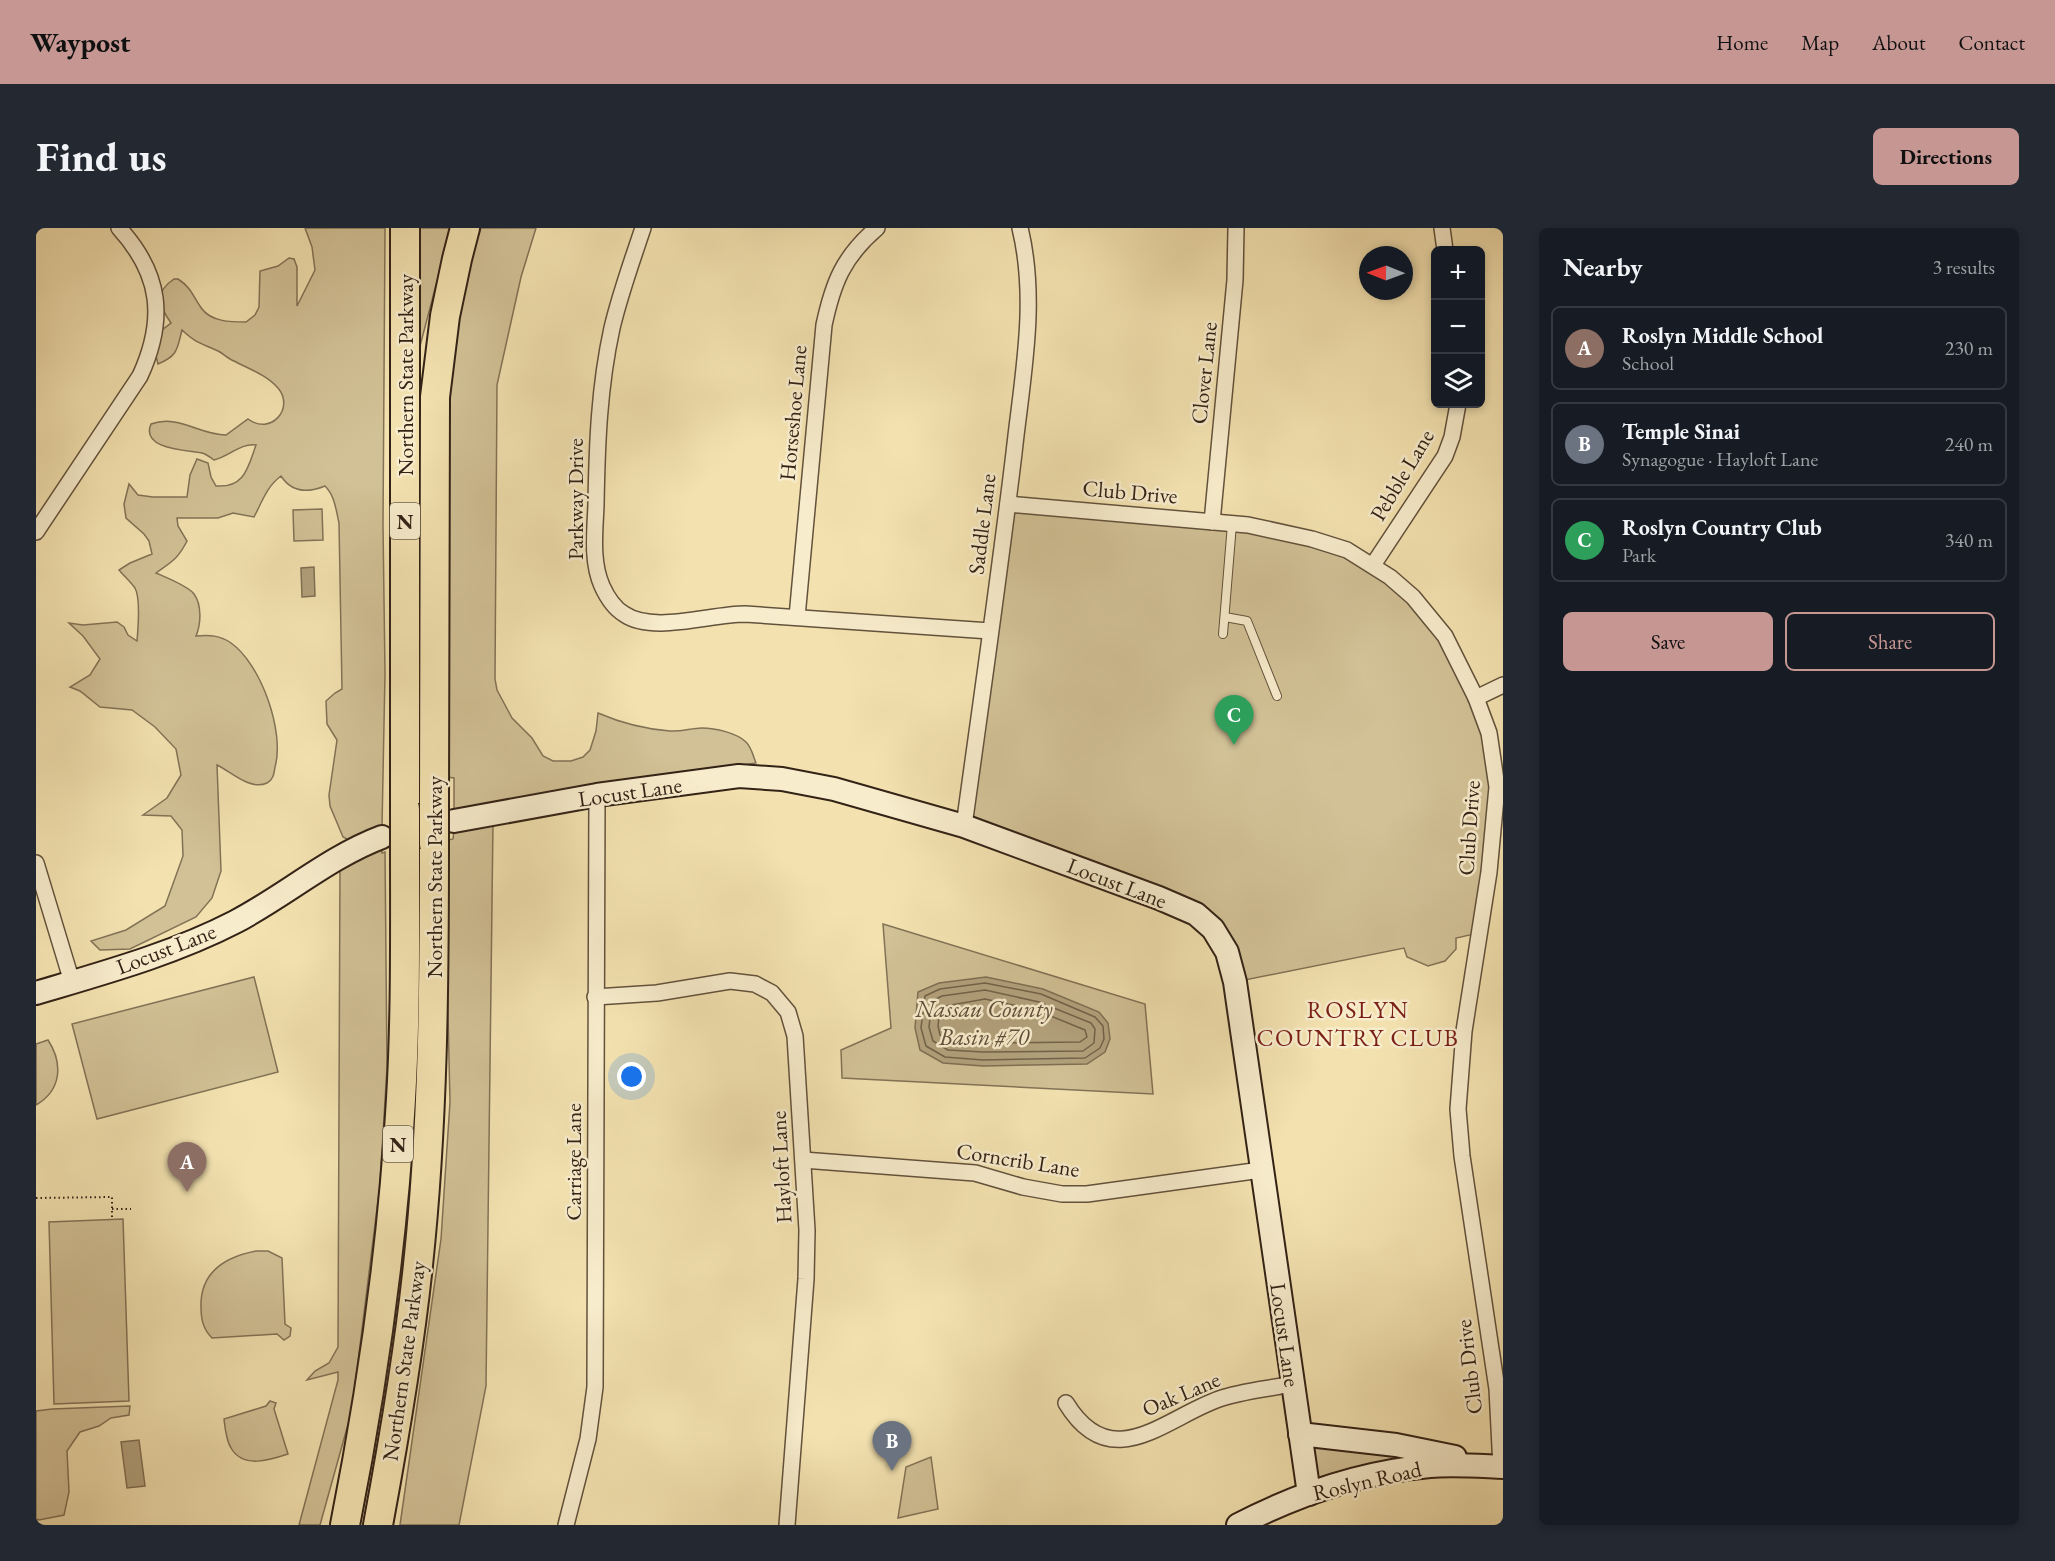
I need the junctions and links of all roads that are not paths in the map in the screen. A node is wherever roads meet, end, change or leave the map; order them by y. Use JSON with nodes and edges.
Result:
{"nodes":[{"id":1,"x":118,"y":228,"type":"edge"},
{"id":2,"x":405,"y":228,"type":"edge"},
{"id":3,"x":465,"y":228,"type":"edge"},
{"id":4,"x":643,"y":228,"type":"edge"},
{"id":5,"x":877,"y":228,"type":"edge"},
{"id":6,"x":1020,"y":228,"type":"edge"},
{"id":7,"x":1236,"y":228,"type":"edge"},
{"id":8,"x":1442,"y":228,"type":"edge"},
{"id":9,"x":1444,"y":246,"type":"edge"},
{"id":10,"x":1457,"y":408,"type":"edge"},
{"id":11,"x":1008,"y":504,"type":"junction"},
{"id":12,"x":1212,"y":522,"type":"junction"},
{"id":13,"x":1232,"y":524,"type":"junction"},
{"id":14,"x":36,"y":532,"type":"edge"},
{"id":15,"x":1373,"y":565,"type":"junction"},
{"id":16,"x":797,"y":617,"type":"junction"},
{"id":17,"x":1225,"y":617,"type":"junction"},
{"id":18,"x":990,"y":631,"type":"junction"},
{"id":19,"x":1223,"y":634,"type":"dead end"},
{"id":20,"x":1503,"y":685,"type":"edge"},
{"id":21,"x":1277,"y":696,"type":"dead end"},
{"id":22,"x":1476,"y":698,"type":"junction"},
{"id":23,"x":597,"y":795,"type":"junction"},
{"id":24,"x":444,"y":812,"type":"junction"},
{"id":25,"x":964,"y":826,"type":"junction"},
{"id":26,"x":394,"y":843,"type":"junction"},
{"id":27,"x":36,"y":863,"type":"edge"},
{"id":28,"x":1496,"y":873,"type":"edge"},
{"id":29,"x":72,"y":982,"type":"junction"},
{"id":30,"x":36,"y":993,"type":"edge"},
{"id":31,"x":595,"y":997,"type":"junction"},
{"id":32,"x":803,"y":1160,"type":"junction"},
{"id":33,"x":1261,"y":1170,"type":"junction"},
{"id":34,"x":1496,"y":1341,"type":"edge"},
{"id":35,"x":405,"y":1365,"type":"junction"},
{"id":36,"x":1292,"y":1384,"type":"junction"},
{"id":37,"x":1066,"y":1403,"type":"dead end"},
{"id":38,"x":1300,"y":1434,"type":"junction"},
{"id":39,"x":362,"y":1437,"type":"junction"},
{"id":40,"x":1502,"y":1467,"type":"edge"},
{"id":41,"x":1309,"y":1494,"type":"junction"},
{"id":42,"x":330,"y":1525,"type":"edge"},
{"id":43,"x":345,"y":1525,"type":"edge"},
{"id":44,"x":378,"y":1525,"type":"edge"},
{"id":45,"x":396,"y":1525,"type":"edge"},
{"id":46,"x":566,"y":1525,"type":"edge"},
{"id":47,"x":787,"y":1525,"type":"edge"},
{"id":48,"x":1238,"y":1525,"type":"edge"}],
"edges":[{"from":1,"to":14,"type":"street"},
{"from":2,"to":26,"type":"highway","name":"Northern State Parkway","number":"N","bridge":true},
{"from":3,"to":24,"type":"highway","name":"Northern State Parkway","number":"N"},
{"from":4,"to":16,"type":"street","name":"Parkway Drive"},
{"from":5,"to":16,"type":"street","name":"Horseshoe Lane"},
{"from":6,"to":11,"type":"street","name":"Saddle Lane"},
{"from":7,"to":12,"type":"street","name":"Clover Lane"},
{"from":8,"to":9,"type":"street"},
{"from":10,"to":15,"type":"street","name":"Pebble Lane"},
{"from":11,"to":12,"type":"street","name":"Club Drive"},
{"from":11,"to":18,"type":"street","name":"Saddle Lane"},
{"from":12,"to":13,"type":"street","name":"Club Drive"},
{"from":13,"to":15,"type":"street","name":"Club Drive"},
{"from":13,"to":17,"type":"lane"},
{"from":15,"to":22,"type":"street","name":"Club Drive"},
{"from":16,"to":18,"type":"street","name":"Parkway Drive"},
{"from":17,"to":19,"type":"lane"},
{"from":17,"to":21,"type":"lane"},
{"from":18,"to":25,"type":"street","name":"Saddle Lane"},
{"from":20,"to":22,"type":"street"},
{"from":22,"to":28,"type":"street","name":"Club Drive"},
{"from":23,"to":24,"type":"street","name":"Locust Lane"},
{"from":23,"to":25,"type":"street","name":"Locust Lane"},
{"from":23,"to":31,"type":"street","name":"Carriage Lane"},
{"from":24,"to":35,"type":"highway","name":"Northern State Parkway","number":"N","bridge":true},
{"from":25,"to":33,"type":"street","name":"Locust Lane"},
{"from":26,"to":29,"type":"street","name":"Locust Lane"},
{"from":26,"to":39,"type":"highway","name":"Northern State Parkway","number":"N"},
{"from":27,"to":29,"type":"street"},
{"from":28,"to":34,"type":"street","name":"Club Drive"},
{"from":29,"to":30,"type":"street","name":"Locust Lane"},
{"from":31,"to":32,"type":"street","name":"Hayloft Lane"},
{"from":31,"to":46,"type":"street","name":"Carriage Lane"},
{"from":32,"to":33,"type":"street","name":"Corncrib Lane"},
{"from":32,"to":47,"type":"street","name":"Hayloft Lane"},
{"from":33,"to":36,"type":"street","name":"Locust Lane"},
{"from":34,"to":40,"type":"street","name":"Club Drive"},
{"from":35,"to":44,"type":"highway","name":"Northern State Parkway","number":"N"},
{"from":35,"to":45,"type":"highway"},
{"from":36,"to":37,"type":"street","name":"Oak Lane"},
{"from":36,"to":38,"type":"street","name":"Locust Lane"},
{"from":38,"to":40,"type":"street"},
{"from":38,"to":41,"type":"street","name":"Locust Lane"},
{"from":39,"to":42,"type":"highway"},
{"from":39,"to":43,"type":"highway","name":"Northern State Parkway","number":"N"},
{"from":40,"to":41,"type":"street","name":"Roslyn Road"},
{"from":41,"to":48,"type":"street","name":"Roslyn Road"}]}
